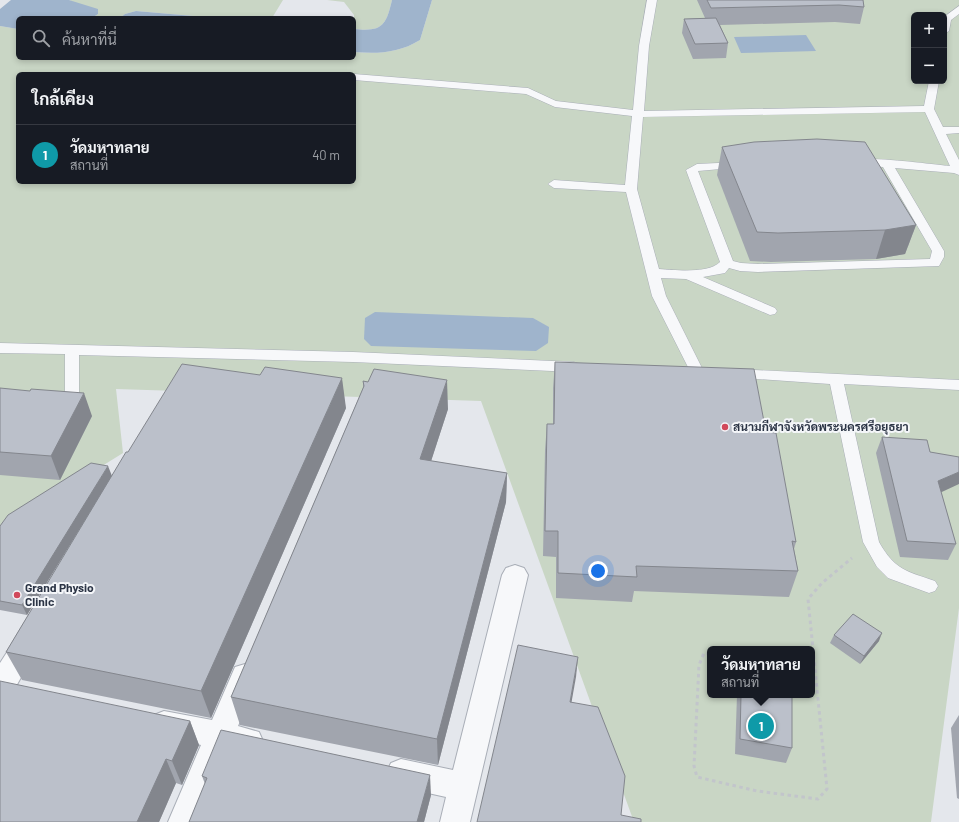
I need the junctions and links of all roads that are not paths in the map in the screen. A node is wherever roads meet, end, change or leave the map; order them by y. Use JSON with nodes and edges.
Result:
{"nodes":[{"id":1,"x":652,"y":0,"type":"edge"},
{"id":2,"x":954,"y":0,"type":"edge"},
{"id":3,"x":959,"y":4,"type":"edge"},
{"id":4,"x":959,"y":9,"type":"edge"},
{"id":5,"x":947,"y":19,"type":"edge"},
{"id":6,"x":356,"y":77,"type":"edge"},
{"id":7,"x":933,"y":84,"type":"edge"},
{"id":8,"x":928,"y":109,"type":"junction"},
{"id":9,"x":639,"y":114,"type":"junction"},
{"id":10,"x":959,"y":130,"type":"edge"},
{"id":11,"x":938,"y":131,"type":"junction"},
{"id":12,"x":843,"y":162,"type":"edge"},
{"id":13,"x":886,"y":162,"type":"junction"},
{"id":14,"x":751,"y":164,"type":"edge"},
{"id":15,"x":958,"y":171,"type":"edge"},
{"id":16,"x":554,"y":184,"type":"dead end"},
{"id":17,"x":631,"y":190,"type":"junction"},
{"id":18,"x":727,"y":263,"type":"junction"},
{"id":19,"x":652,"y":273,"type":"junction"},
{"id":20,"x":688,"y":275,"type":"junction"},
{"id":21,"x":770,"y":311,"type":"dead end"},
{"id":22,"x":0,"y":348,"type":"edge"},
{"id":23,"x":72,"y":350,"type":"junction"},
{"id":24,"x":588,"y":368,"type":"edge"},
{"id":25,"x":682,"y":372,"type":"edge"},
{"id":26,"x":697,"y":372,"type":"junction"},
{"id":27,"x":836,"y":379,"type":"junction"},
{"id":28,"x":959,"y":385,"type":"edge"},
{"id":29,"x":72,"y":398,"type":"edge"},
{"id":30,"x":515,"y":575,"type":"dead end"},
{"id":31,"x":929,"y":586,"type":"dead end"},
{"id":32,"x":41,"y":620,"type":"edge"},
{"id":33,"x":253,"y":655,"type":"edge"},
{"id":34,"x":8,"y":691,"type":"edge"},
{"id":35,"x":136,"y":718,"type":"edge"},
{"id":36,"x":219,"y":735,"type":"junction"},
{"id":37,"x":273,"y":746,"type":"edge"},
{"id":38,"x":380,"y":768,"type":"edge"},
{"id":39,"x":463,"y":786,"type":"junction"},
{"id":40,"x":183,"y":822,"type":"edge"},
{"id":41,"x":455,"y":822,"type":"edge"}],
"edges":[{"from":1,"to":9,"type":"lane"},
{"from":2,"to":3,"type":"lane"},
{"from":4,"to":5,"type":"lane"},
{"from":6,"to":9,"type":"lane"},
{"from":7,"to":8,"type":"lane"},
{"from":8,"to":9,"type":"lane"},
{"from":8,"to":11,"type":"lane"},
{"from":9,"to":17,"type":"lane"},
{"from":10,"to":11,"type":"lane"},
{"from":11,"to":15,"type":"lane"},
{"from":12,"to":13,"type":"lane"},
{"from":13,"to":15,"type":"lane"},
{"from":13,"to":18,"type":"lane"},
{"from":14,"to":18,"type":"lane"},
{"from":16,"to":17,"type":"lane"},
{"from":17,"to":19,"type":"lane"},
{"from":18,"to":20,"type":"lane"},
{"from":19,"to":20,"type":"lane"},
{"from":19,"to":26,"type":"lane"},
{"from":20,"to":21,"type":"lane"},
{"from":22,"to":23,"type":"lane"},
{"from":23,"to":24,"type":"lane"},
{"from":23,"to":29,"type":"lane"},
{"from":25,"to":26,"type":"lane"},
{"from":26,"to":27,"type":"lane"},
{"from":27,"to":28,"type":"lane"},
{"from":27,"to":31,"type":"lane"},
{"from":30,"to":39,"type":"street"},
{"from":32,"to":34,"type":"street"},
{"from":33,"to":36,"type":"street"},
{"from":35,"to":36,"type":"street"},
{"from":36,"to":37,"type":"street"},
{"from":36,"to":40,"type":"street"},
{"from":38,"to":39,"type":"street"},
{"from":39,"to":41,"type":"street"}]}
